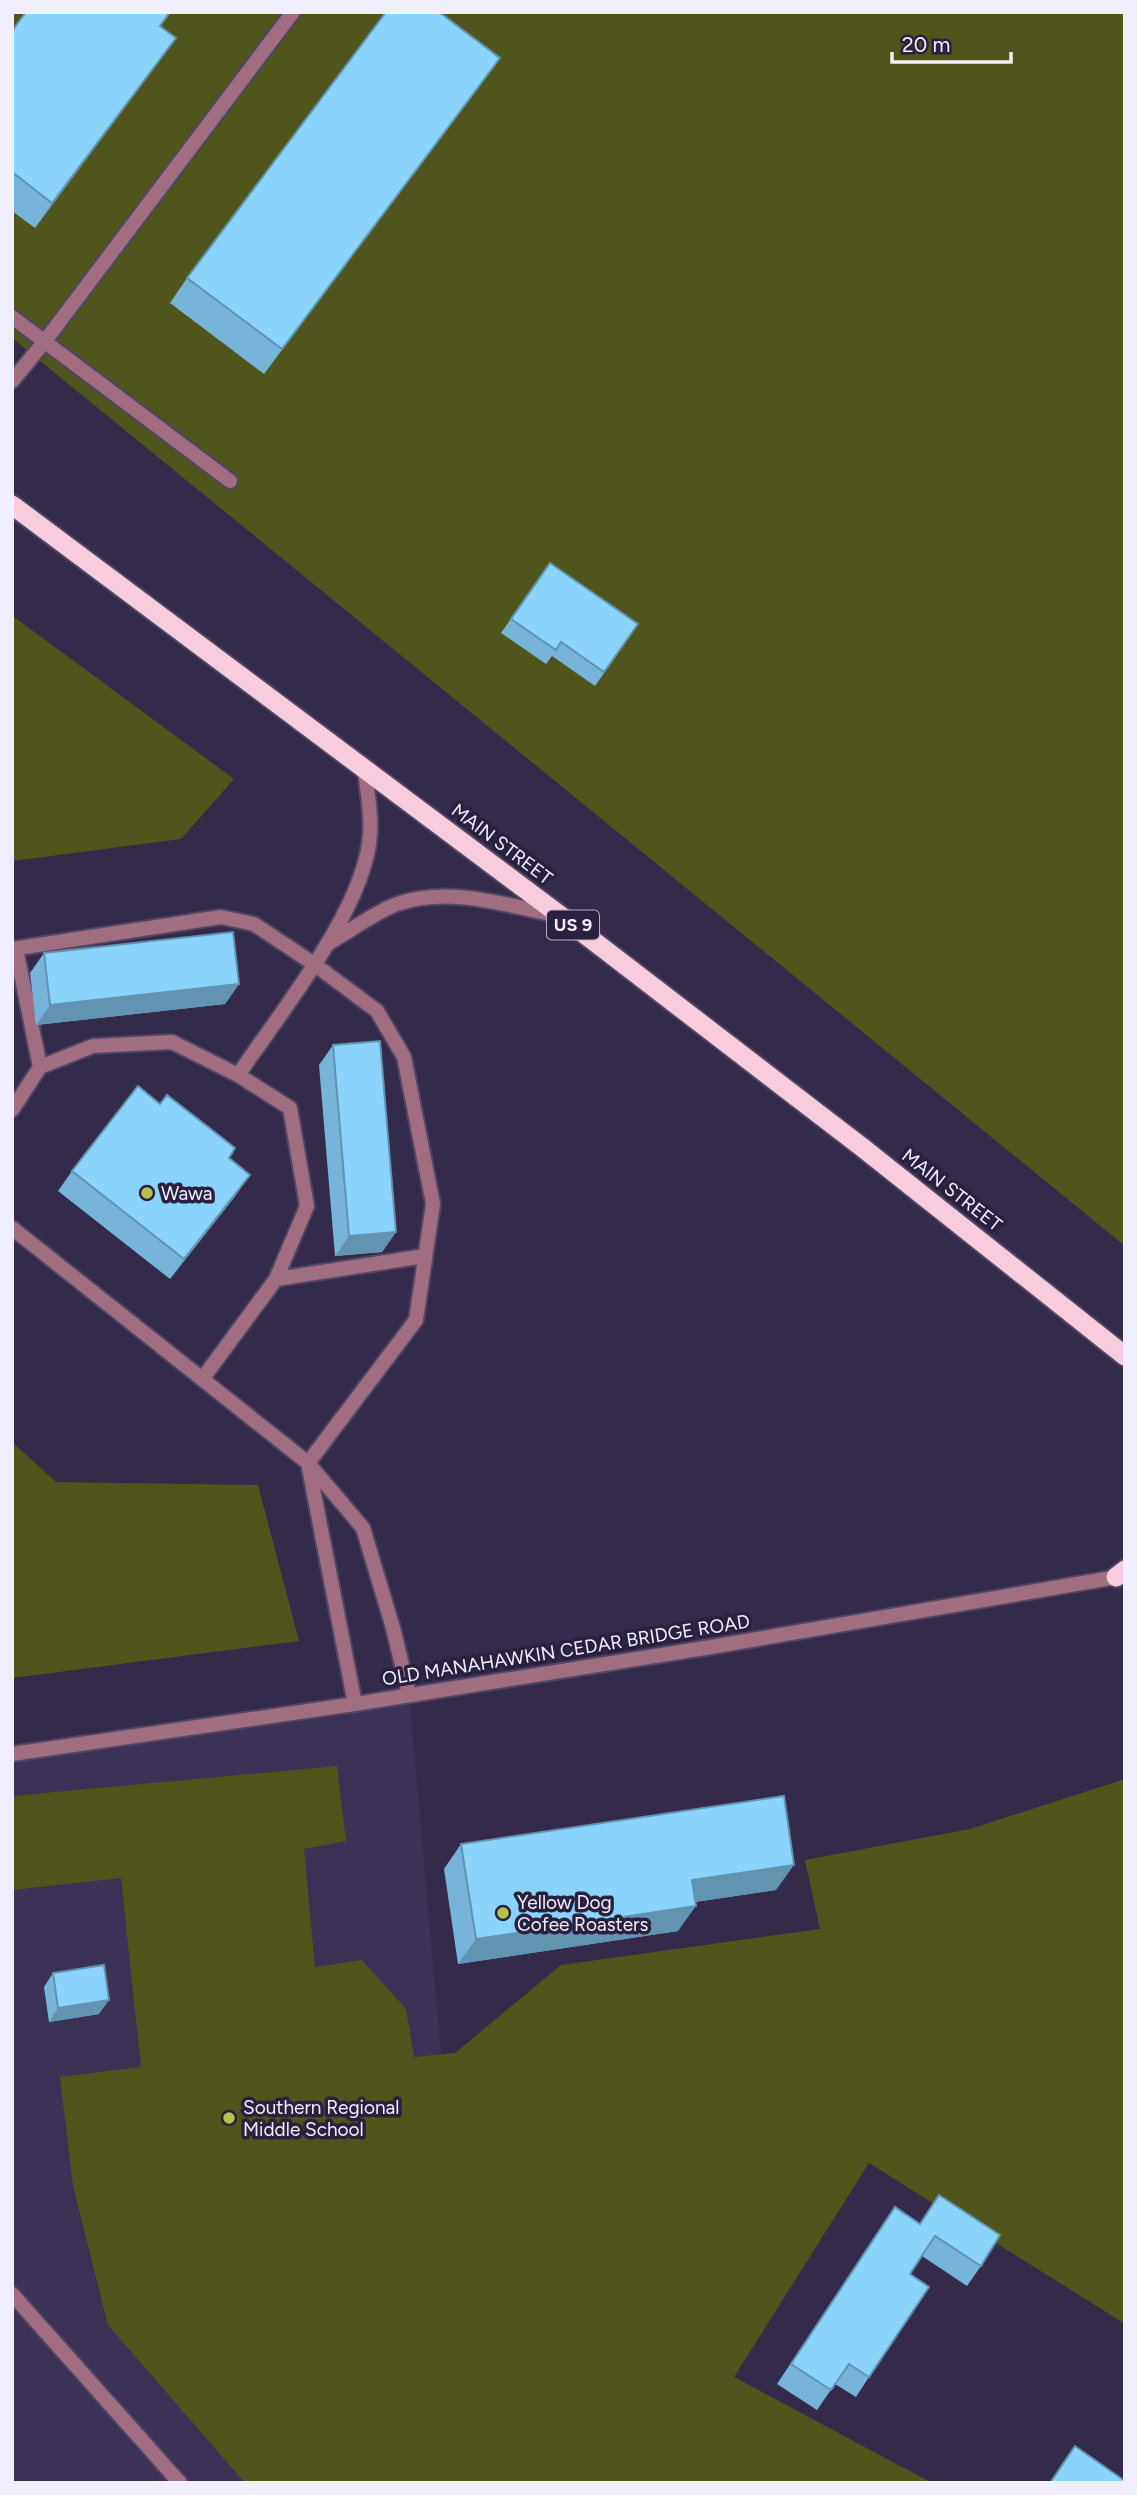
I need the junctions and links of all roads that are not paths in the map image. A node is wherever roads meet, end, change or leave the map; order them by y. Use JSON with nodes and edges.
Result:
{"nodes":[{"id":1,"x":293,"y":12,"type":"edge"},
{"id":2,"x":12,"y":317,"type":"edge"},
{"id":3,"x":45,"y":341,"type":"junction"},
{"id":4,"x":12,"y":381,"type":"edge"},
{"id":5,"x":230,"y":481,"type":"dead end"},
{"id":6,"x":12,"y":505,"type":"edge"},
{"id":7,"x":365,"y":771,"type":"junction"},
{"id":8,"x":561,"y":916,"type":"junction"},
{"id":9,"x":326,"y":945,"type":"junction"},
{"id":10,"x":14,"y":949,"type":"edge"},
{"id":11,"x":314,"y":964,"type":"junction"},
{"id":12,"x":40,"y":1067,"type":"junction"},
{"id":13,"x":238,"y":1075,"type":"junction"},
{"id":14,"x":12,"y":1110,"type":"edge"},
{"id":15,"x":12,"y":1228,"type":"edge"},
{"id":16,"x":425,"y":1256,"type":"junction"},
{"id":17,"x":276,"y":1279,"type":"junction"},
{"id":18,"x":1125,"y":1356,"type":"edge"},
{"id":19,"x":203,"y":1378,"type":"junction"},
{"id":20,"x":308,"y":1463,"type":"junction"},
{"id":21,"x":1122,"y":1574,"type":"edge"},
{"id":22,"x":409,"y":1694,"type":"junction"},
{"id":23,"x":355,"y":1704,"type":"junction"},
{"id":24,"x":12,"y":1754,"type":"edge"},
{"id":25,"x":12,"y":2294,"type":"edge"},
{"id":26,"x":180,"y":2483,"type":"edge"}],
"edges":[{"from":1,"to":3,"type":"street"},
{"from":2,"to":3,"type":"street"},
{"from":3,"to":4,"type":"street"},
{"from":3,"to":5,"type":"street"},
{"from":6,"to":7,"type":"highway","name":"MAIN STREET","number":"US 9"},
{"from":7,"to":8,"type":"highway","name":"MAIN STREET","number":"US 9"},
{"from":7,"to":9,"type":"street"},
{"from":8,"to":9,"type":"street"},
{"from":8,"to":18,"type":"highway","name":"MAIN STREET","number":"US 9"},
{"from":9,"to":11,"type":"street"},
{"from":10,"to":11,"type":"street"},
{"from":10,"to":12,"type":"street"},
{"from":11,"to":13,"type":"street"},
{"from":11,"to":16,"type":"street"},
{"from":12,"to":13,"type":"street"},
{"from":12,"to":14,"type":"street"},
{"from":13,"to":17,"type":"street"},
{"from":15,"to":19,"type":"street"},
{"from":16,"to":17,"type":"street"},
{"from":16,"to":20,"type":"street"},
{"from":17,"to":19,"type":"street"},
{"from":19,"to":20,"type":"street"},
{"from":20,"to":22,"type":"street"},
{"from":20,"to":23,"type":"street"},
{"from":21,"to":22,"type":"street","name":"OLD MANAHAWKIN CEDAR BRIDGE ROAD"},
{"from":22,"to":23,"type":"street","name":"OLD MANAHAWKIN CEDAR BRIDGE ROAD"},
{"from":23,"to":24,"type":"street","name":"OLD MANAHAWKIN CEDAR BRIDGE ROAD"},
{"from":25,"to":26,"type":"street"}]}
